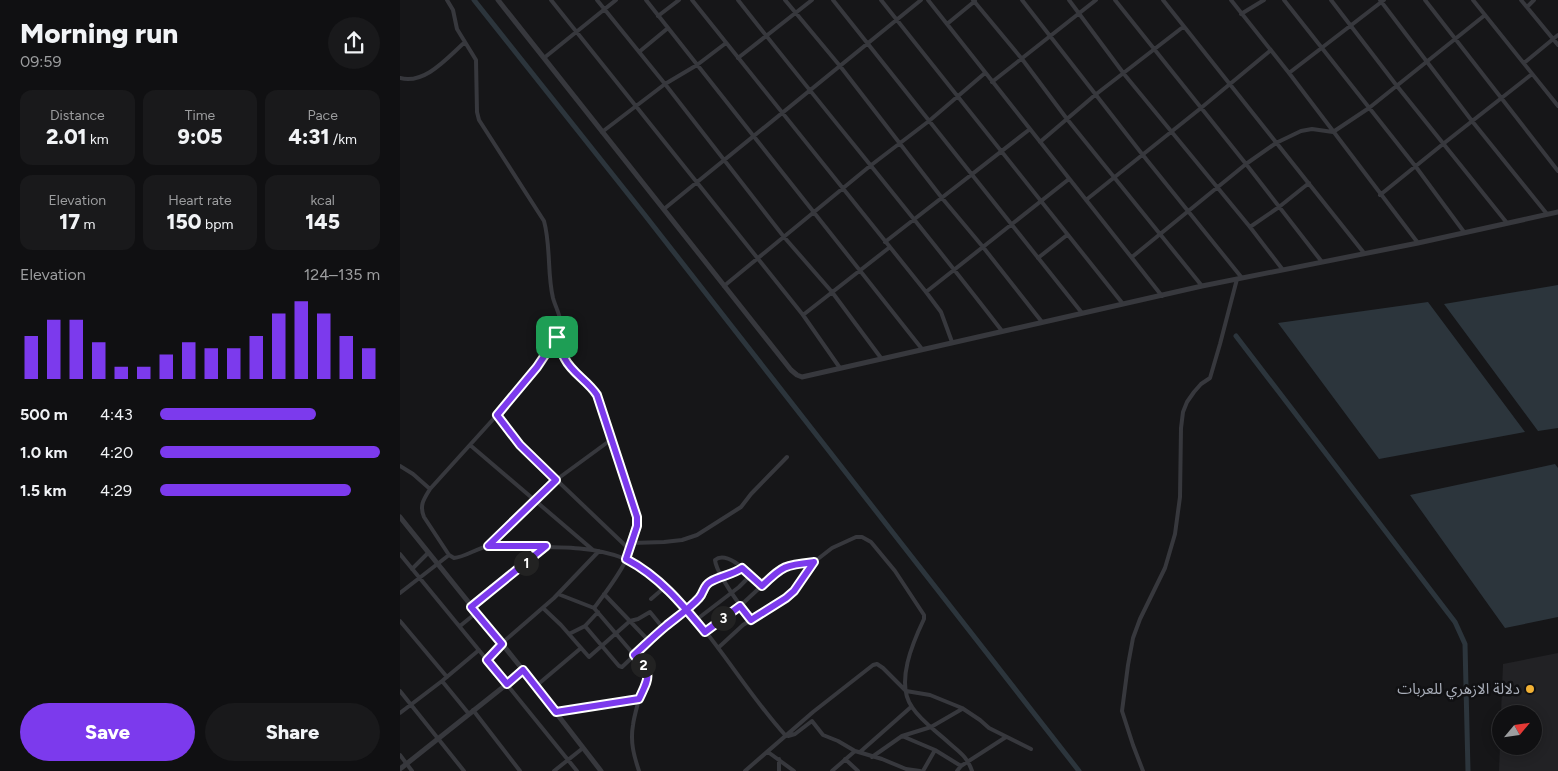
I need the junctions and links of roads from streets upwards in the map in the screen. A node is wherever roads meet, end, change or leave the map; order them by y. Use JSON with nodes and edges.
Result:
{"nodes":[{"id":1,"x":447,"y":0,"type":"edge"},
{"id":2,"x":498,"y":0,"type":"edge"},
{"id":3,"x":551,"y":0,"type":"edge"},
{"id":4,"x":597,"y":0,"type":"edge"},
{"id":5,"x":616,"y":0,"type":"edge"},
{"id":6,"x":646,"y":0,"type":"edge"},
{"id":7,"x":679,"y":0,"type":"edge"},
{"id":8,"x":692,"y":0,"type":"edge"},
{"id":9,"x":738,"y":0,"type":"edge"},
{"id":10,"x":784,"y":0,"type":"edge"},
{"id":11,"x":812,"y":0,"type":"edge"},
{"id":12,"x":833,"y":0,"type":"edge"},
{"id":13,"x":880,"y":0,"type":"edge"},
{"id":14,"x":922,"y":0,"type":"edge"},
{"id":15,"x":928,"y":0,"type":"edge"},
{"id":16,"x":975,"y":0,"type":"edge"},
{"id":17,"x":1022,"y":0,"type":"edge"},
{"id":18,"x":1069,"y":0,"type":"edge"},
{"id":19,"x":1096,"y":0,"type":"edge"},
{"id":20,"x":1114,"y":0,"type":"edge"},
{"id":21,"x":1163,"y":0,"type":"edge"},
{"id":22,"x":1172,"y":0,"type":"edge"},
{"id":23,"x":1231,"y":0,"type":"edge"},
{"id":24,"x":1264,"y":0,"type":"edge"},
{"id":25,"x":1284,"y":0,"type":"edge"},
{"id":26,"x":1331,"y":0,"type":"edge"},
{"id":27,"x":1424,"y":0,"type":"edge"},
{"id":28,"x":1473,"y":0,"type":"edge"},
{"id":29,"x":1482,"y":0,"type":"edge"},
{"id":30,"x":1521,"y":0,"type":"edge"},
{"id":31,"x":1534,"y":0,"type":"edge"},
{"id":32,"x":1382,"y":1,"type":"edge"},
{"id":33,"x":1166,"y":4,"type":"junction"},
{"id":34,"x":1476,"y":4,"type":"junction"},
{"id":35,"x":1527,"y":6,"type":"junction"},
{"id":36,"x":604,"y":9,"type":"junction"},
{"id":37,"x":795,"y":13,"type":"junction"},
{"id":38,"x":1079,"y":13,"type":"junction"},
{"id":39,"x":1241,"y":14,"type":"junction"},
{"id":40,"x":1485,"y":15,"type":"junction"},
{"id":41,"x":658,"y":16,"type":"junction"},
{"id":42,"x":897,"y":20,"type":"junction"},
{"id":43,"x":947,"y":24,"type":"junction"},
{"id":44,"x":1184,"y":26,"type":"junction"},
{"id":45,"x":1350,"y":26,"type":"junction"},
{"id":46,"x":668,"y":28,"type":"junction"},
{"id":47,"x":577,"y":32,"type":"junction"},
{"id":48,"x":1558,"y":35,"type":"edge"},
{"id":49,"x":766,"y":36,"type":"junction"},
{"id":50,"x":1051,"y":36,"type":"junction"},
{"id":51,"x":1454,"y":39,"type":"junction"},
{"id":52,"x":1553,"y":39,"type":"junction"},
{"id":53,"x":465,"y":42,"type":"junction"},
{"id":54,"x":726,"y":43,"type":"junction"},
{"id":55,"x":868,"y":44,"type":"junction"},
{"id":56,"x":1558,"y":45,"type":"edge"},
{"id":57,"x":1321,"y":48,"type":"junction"},
{"id":58,"x":1155,"y":50,"type":"junction"},
{"id":59,"x":1271,"y":50,"type":"junction"},
{"id":60,"x":639,"y":52,"type":"junction"},
{"id":61,"x":544,"y":58,"type":"junction"},
{"id":62,"x":738,"y":58,"type":"junction"},
{"id":63,"x":1022,"y":59,"type":"junction"},
{"id":64,"x":1428,"y":62,"type":"junction"},
{"id":65,"x":1524,"y":63,"type":"junction"},
{"id":66,"x":697,"y":65,"type":"junction"},
{"id":67,"x":840,"y":66,"type":"junction"},
{"id":68,"x":985,"y":73,"type":"junction"},
{"id":69,"x":1289,"y":73,"type":"junction"},
{"id":70,"x":1124,"y":74,"type":"junction"},
{"id":71,"x":1532,"y":74,"type":"junction"},
{"id":72,"x":400,"y":78,"type":"edge"},
{"id":73,"x":992,"y":82,"type":"junction"},
{"id":74,"x":665,"y":84,"type":"junction"},
{"id":75,"x":1228,"y":84,"type":"junction"},
{"id":76,"x":1397,"y":86,"type":"junction"},
{"id":77,"x":811,"y":90,"type":"junction"},
{"id":78,"x":1096,"y":95,"type":"junction"},
{"id":79,"x":957,"y":96,"type":"junction"},
{"id":80,"x":1500,"y":98,"type":"junction"},
{"id":81,"x":1558,"y":106,"type":"edge"},
{"id":82,"x":636,"y":107,"type":"junction"},
{"id":83,"x":1202,"y":108,"type":"junction"},
{"id":84,"x":1369,"y":108,"type":"junction"},
{"id":85,"x":782,"y":113,"type":"junction"},
{"id":86,"x":1067,"y":119,"type":"junction"},
{"id":87,"x":929,"y":121,"type":"junction"},
{"id":88,"x":1472,"y":121,"type":"junction"},
{"id":89,"x":1030,"y":129,"type":"junction"},
{"id":90,"x":602,"y":132,"type":"junction"},
{"id":91,"x":1171,"y":132,"type":"junction"},
{"id":92,"x":1333,"y":132,"type":"junction"},
{"id":93,"x":754,"y":136,"type":"junction"},
{"id":94,"x":1040,"y":142,"type":"junction"},
{"id":95,"x":900,"y":143,"type":"junction"},
{"id":96,"x":1276,"y":143,"type":"junction"},
{"id":97,"x":1443,"y":144,"type":"junction"},
{"id":98,"x":1000,"y":152,"type":"junction"},
{"id":99,"x":1142,"y":154,"type":"junction"},
{"id":100,"x":725,"y":160,"type":"junction"},
{"id":101,"x":1246,"y":164,"type":"junction"},
{"id":102,"x":870,"y":166,"type":"junction"},
{"id":103,"x":1416,"y":167,"type":"junction"},
{"id":104,"x":1558,"y":171,"type":"edge"},
{"id":105,"x":971,"y":174,"type":"junction"},
{"id":106,"x":1115,"y":177,"type":"junction"},
{"id":107,"x":1069,"y":179,"type":"junction"},
{"id":108,"x":697,"y":183,"type":"junction"},
{"id":109,"x":1309,"y":183,"type":"junction"},
{"id":110,"x":1218,"y":188,"type":"junction"},
{"id":111,"x":843,"y":190,"type":"junction"},
{"id":112,"x":1380,"y":195,"type":"junction"},
{"id":113,"x":942,"y":198,"type":"junction"},
{"id":114,"x":1086,"y":200,"type":"junction"},
{"id":115,"x":1040,"y":202,"type":"junction"},
{"id":116,"x":1279,"y":207,"type":"junction"},
{"id":117,"x":664,"y":209,"type":"junction"},
{"id":118,"x":1188,"y":210,"type":"junction"},
{"id":119,"x":1558,"y":212,"type":"edge"},
{"id":120,"x":814,"y":213,"type":"junction"},
{"id":121,"x":1547,"y":214,"type":"junction"},
{"id":122,"x":914,"y":220,"type":"junction"},
{"id":123,"x":1507,"y":223,"type":"junction"},
{"id":124,"x":1011,"y":224,"type":"junction"},
{"id":125,"x":1250,"y":227,"type":"junction"},
{"id":126,"x":1464,"y":232,"type":"junction"},
{"id":127,"x":1161,"y":234,"type":"junction"},
{"id":128,"x":1067,"y":235,"type":"junction"},
{"id":129,"x":784,"y":236,"type":"junction"},
{"id":130,"x":885,"y":242,"type":"junction"},
{"id":131,"x":1418,"y":243,"type":"junction"},
{"id":132,"x":890,"y":247,"type":"junction"},
{"id":133,"x":983,"y":247,"type":"junction"},
{"id":134,"x":1364,"y":253,"type":"junction"},
{"id":135,"x":1132,"y":257,"type":"junction"},
{"id":136,"x":757,"y":258,"type":"junction"},
{"id":137,"x":1038,"y":258,"type":"junction"},
{"id":138,"x":1322,"y":262,"type":"junction"},
{"id":139,"x":955,"y":269,"type":"junction"},
{"id":140,"x":859,"y":270,"type":"junction"},
{"id":141,"x":1283,"y":270,"type":"junction"},
{"id":142,"x":1240,"y":278,"type":"junction"},
{"id":143,"x":724,"y":286,"type":"junction"},
{"id":144,"x":1202,"y":286,"type":"junction"},
{"id":145,"x":832,"y":292,"type":"junction"},
{"id":146,"x":926,"y":292,"type":"junction"},
{"id":147,"x":1162,"y":296,"type":"junction"},
{"id":148,"x":1122,"y":304,"type":"junction"},
{"id":149,"x":1082,"y":313,"type":"junction"},
{"id":150,"x":803,"y":315,"type":"junction"},
{"id":151,"x":1042,"y":322,"type":"junction"},
{"id":152,"x":1002,"y":331,"type":"junction"},
{"id":153,"x":557,"y":337,"type":"junction"},
{"id":154,"x":952,"y":342,"type":"junction"},
{"id":155,"x":922,"y":349,"type":"junction"},
{"id":156,"x":881,"y":358,"type":"junction"},
{"id":157,"x":840,"y":368,"type":"junction"},
{"id":158,"x":497,"y":415,"type":"junction"},
{"id":159,"x":612,"y":440,"type":"junction"},
{"id":160,"x":470,"y":445,"type":"junction"},
{"id":161,"x":787,"y":457,"type":"dead end"},
{"id":162,"x":400,"y":466,"type":"edge"},
{"id":163,"x":556,"y":480,"type":"junction"},
{"id":164,"x":430,"y":489,"type":"junction"},
{"id":165,"x":535,"y":500,"type":"junction"},
{"id":166,"x":400,"y":517,"type":"edge"},
{"id":167,"x":632,"y":543,"type":"junction"},
{"id":168,"x":488,"y":546,"type":"junction"},
{"id":169,"x":546,"y":546,"type":"junction"},
{"id":170,"x":593,"y":550,"type":"junction"},
{"id":171,"x":630,"y":550,"type":"junction"},
{"id":172,"x":599,"y":551,"type":"junction"},
{"id":173,"x":428,"y":553,"type":"junction"},
{"id":174,"x":400,"y":554,"type":"edge"},
{"id":175,"x":449,"y":555,"type":"junction"},
{"id":176,"x":626,"y":559,"type":"junction"},
{"id":177,"x":814,"y":562,"type":"junction"},
{"id":178,"x":437,"y":564,"type":"junction"},
{"id":179,"x":742,"y":568,"type":"junction"},
{"id":180,"x":412,"y":569,"type":"junction"},
{"id":181,"x":750,"y":576,"type":"junction"},
{"id":182,"x":721,"y":577,"type":"junction"},
{"id":183,"x":420,"y":578,"type":"junction"},
{"id":184,"x":762,"y":586,"type":"junction"},
{"id":185,"x":665,"y":587,"type":"junction"},
{"id":186,"x":732,"y":592,"type":"junction"},
{"id":187,"x":400,"y":593,"type":"edge"},
{"id":188,"x":558,"y":594,"type":"junction"},
{"id":189,"x":604,"y":594,"type":"junction"},
{"id":190,"x":651,"y":599,"type":"dead end"},
{"id":191,"x":740,"y":606,"type":"junction"},
{"id":192,"x":471,"y":607,"type":"junction"},
{"id":193,"x":543,"y":608,"type":"junction"},
{"id":194,"x":594,"y":608,"type":"junction"},
{"id":195,"x":687,"y":609,"type":"junction"},
{"id":196,"x":598,"y":612,"type":"junction"},
{"id":197,"x":476,"y":613,"type":"junction"},
{"id":198,"x":696,"y":620,"type":"junction"},
{"id":199,"x":751,"y":620,"type":"junction"},
{"id":200,"x":400,"y":621,"type":"edge"},
{"id":201,"x":630,"y":621,"type":"junction"},
{"id":202,"x":460,"y":626,"type":"junction"},
{"id":203,"x":585,"y":626,"type":"junction"},
{"id":204,"x":663,"y":628,"type":"junction"},
{"id":205,"x":705,"y":632,"type":"junction"},
{"id":206,"x":569,"y":634,"type":"junction"},
{"id":207,"x":616,"y":634,"type":"junction"},
{"id":208,"x":649,"y":641,"type":"junction"},
{"id":209,"x":502,"y":644,"type":"junction"},
{"id":210,"x":602,"y":647,"type":"junction"},
{"id":211,"x":580,"y":648,"type":"junction"},
{"id":212,"x":718,"y":648,"type":"junction"},
{"id":213,"x":479,"y":650,"type":"junction"},
{"id":214,"x":634,"y":655,"type":"junction"},
{"id":215,"x":487,"y":660,"type":"junction"},
{"id":216,"x":523,"y":670,"type":"junction"},
{"id":217,"x":447,"y":677,"type":"junction"},
{"id":218,"x":442,"y":681,"type":"junction"},
{"id":219,"x":507,"y":684,"type":"junction"},
{"id":220,"x":536,"y":686,"type":"junction"},
{"id":221,"x":906,"y":690,"type":"junction"},
{"id":222,"x":400,"y":691,"type":"edge"},
{"id":223,"x":639,"y":699,"type":"junction"},
{"id":224,"x":410,"y":704,"type":"junction"},
{"id":225,"x":911,"y":706,"type":"junction"},
{"id":226,"x":962,"y":708,"type":"junction"},
{"id":227,"x":400,"y":712,"type":"edge"},
{"id":228,"x":471,"y":712,"type":"junction"},
{"id":229,"x":556,"y":712,"type":"junction"},
{"id":230,"x":931,"y":727,"type":"junction"},
{"id":231,"x":786,"y":736,"type":"junction"},
{"id":232,"x":902,"y":736,"type":"junction"},
{"id":233,"x":1006,"y":737,"type":"junction"},
{"id":234,"x":438,"y":739,"type":"junction"},
{"id":235,"x":583,"y":748,"type":"junction"},
{"id":236,"x":1031,"y":748,"type":"dead end"},
{"id":237,"x":934,"y":750,"type":"junction"},
{"id":238,"x":855,"y":751,"type":"junction"},
{"id":239,"x":768,"y":752,"type":"junction"},
{"id":240,"x":860,"y":752,"type":"junction"},
{"id":241,"x":400,"y":755,"type":"edge"},
{"id":242,"x":872,"y":757,"type":"junction"},
{"id":243,"x":779,"y":759,"type":"junction"},
{"id":244,"x":845,"y":759,"type":"junction"},
{"id":245,"x":568,"y":760,"type":"junction"},
{"id":246,"x":968,"y":761,"type":"junction"},
{"id":247,"x":407,"y":764,"type":"junction"},
{"id":248,"x":961,"y":766,"type":"junction"},
{"id":249,"x":400,"y":770,"type":"edge"},
{"id":250,"x":905,"y":770,"type":"edge"},
{"id":251,"x":412,"y":771,"type":"edge"},
{"id":252,"x":464,"y":771,"type":"edge"},
{"id":253,"x":520,"y":771,"type":"edge"},
{"id":254,"x":554,"y":771,"type":"edge"},
{"id":255,"x":577,"y":771,"type":"edge"},
{"id":256,"x":601,"y":771,"type":"edge"},
{"id":257,"x":639,"y":771,"type":"edge"},
{"id":258,"x":745,"y":771,"type":"edge"},
{"id":259,"x":778,"y":771,"type":"edge"},
{"id":260,"x":794,"y":771,"type":"edge"},
{"id":261,"x":833,"y":771,"type":"edge"},
{"id":262,"x":858,"y":771,"type":"edge"},
{"id":263,"x":922,"y":771,"type":"edge"},
{"id":264,"x":957,"y":771,"type":"edge"},
{"id":265,"x":972,"y":771,"type":"edge"},
{"id":266,"x":1143,"y":771,"type":"edge"}],
"edges":[{"from":1,"to":53,"type":"street"},
{"from":2,"to":61,"type":"street"},
{"from":3,"to":47,"type":"street"},
{"from":4,"to":36,"type":"street"},
{"from":5,"to":36,"type":"street"},
{"from":6,"to":41,"type":"street"},
{"from":7,"to":41,"type":"street"},
{"from":8,"to":54,"type":"street"},
{"from":9,"to":49,"type":"street"},
{"from":10,"to":37,"type":"street"},
{"from":11,"to":37,"type":"street"},
{"from":12,"to":55,"type":"street"},
{"from":13,"to":42,"type":"street"},
{"from":14,"to":42,"type":"street"},
{"from":15,"to":43,"type":"street"},
{"from":16,"to":43,"type":"street"},
{"from":16,"to":63,"type":"street"},
{"from":17,"to":50,"type":"street"},
{"from":18,"to":38,"type":"street"},
{"from":19,"to":38,"type":"street"},
{"from":20,"to":58,"type":"street"},
{"from":21,"to":33,"type":"street"},
{"from":22,"to":33,"type":"street"},
{"from":23,"to":39,"type":"street"},
{"from":24,"to":39,"type":"street"},
{"from":25,"to":57,"type":"street"},
{"from":26,"to":45,"type":"street"},
{"from":27,"to":51,"type":"street"},
{"from":28,"to":34,"type":"street"},
{"from":29,"to":34,"type":"street"},
{"from":30,"to":35,"type":"street"},
{"from":31,"to":35,"type":"street"},
{"from":32,"to":45,"type":"street"},
{"from":32,"to":64,"type":"street"},
{"from":33,"to":44,"type":"street"},
{"from":34,"to":40,"type":"street"},
{"from":35,"to":52,"type":"street"},
{"from":36,"to":47,"type":"street"},
{"from":36,"to":60,"type":"street"},
{"from":37,"to":49,"type":"street"},
{"from":37,"to":67,"type":"street"},
{"from":38,"to":50,"type":"street"},
{"from":38,"to":70,"type":"street"},
{"from":39,"to":59,"type":"street"},
{"from":40,"to":51,"type":"street"},
{"from":40,"to":65,"type":"street"},
{"from":41,"to":46,"type":"street"},
{"from":42,"to":55,"type":"street"},
{"from":42,"to":79,"type":"street"},
{"from":43,"to":68,"type":"street"},
{"from":44,"to":58,"type":"street"},
{"from":44,"to":75,"type":"street"},
{"from":45,"to":57,"type":"street"},
{"from":45,"to":76,"type":"street"},
{"from":46,"to":60,"type":"street"},
{"from":46,"to":66,"type":"street"},
{"from":47,"to":61,"type":"street"},
{"from":47,"to":82,"type":"street"},
{"from":48,"to":52,"type":"street"},
{"from":49,"to":62,"type":"street"},
{"from":49,"to":77,"type":"street"},
{"from":50,"to":63,"type":"street"},
{"from":50,"to":78,"type":"street"},
{"from":51,"to":64,"type":"street"},
{"from":51,"to":80,"type":"street"},
{"from":52,"to":56,"type":"street"},
{"from":52,"to":65,"type":"street"},
{"from":53,"to":72,"type":"street"},
{"from":53,"to":153,"type":"street"},
{"from":54,"to":62,"type":"street"},
{"from":54,"to":66,"type":"street"},
{"from":55,"to":67,"type":"street"},
{"from":55,"to":87,"type":"street"},
{"from":57,"to":69,"type":"street"},
{"from":57,"to":84,"type":"street"},
{"from":58,"to":70,"type":"street"},
{"from":58,"to":83,"type":"street"},
{"from":59,"to":69,"type":"street"},
{"from":59,"to":75,"type":"street"},
{"from":60,"to":74,"type":"street"},
{"from":61,"to":90,"type":"street"},
{"from":62,"to":85,"type":"street"},
{"from":63,"to":73,"type":"street"},
{"from":63,"to":86,"type":"street"},
{"from":64,"to":76,"type":"street"},
{"from":64,"to":88,"type":"street"},
{"from":65,"to":71,"type":"street"},
{"from":66,"to":74,"type":"street"},
{"from":66,"to":93,"type":"street"},
{"from":67,"to":77,"type":"street"},
{"from":67,"to":95,"type":"street"},
{"from":68,"to":73,"type":"street"},
{"from":68,"to":79,"type":"street"},
{"from":69,"to":92,"type":"street"},
{"from":70,"to":78,"type":"street"},
{"from":70,"to":91,"type":"street"},
{"from":71,"to":80,"type":"street"},
{"from":71,"to":81,"type":"street"},
{"from":73,"to":89,"type":"street"},
{"from":74,"to":82,"type":"street"},
{"from":74,"to":100,"type":"street"},
{"from":75,"to":83,"type":"street"},
{"from":75,"to":96,"type":"street"},
{"from":76,"to":84,"type":"street"},
{"from":76,"to":97,"type":"street"},
{"from":77,"to":85,"type":"street"},
{"from":77,"to":102,"type":"street"},
{"from":78,"to":86,"type":"street"},
{"from":78,"to":99,"type":"street"},
{"from":79,"to":87,"type":"street"},
{"from":79,"to":98,"type":"street"},
{"from":80,"to":88,"type":"street"},
{"from":80,"to":104,"type":"street"},
{"from":82,"to":90,"type":"street"},
{"from":82,"to":108,"type":"street"},
{"from":83,"to":91,"type":"street"},
{"from":83,"to":101,"type":"street"},
{"from":84,"to":92,"type":"street"},
{"from":84,"to":103,"type":"street"},
{"from":85,"to":93,"type":"street"},
{"from":85,"to":111,"type":"street"},
{"from":86,"to":94,"type":"street"},
{"from":86,"to":106,"type":"street"},
{"from":87,"to":95,"type":"street"},
{"from":87,"to":105,"type":"street"},
{"from":88,"to":97,"type":"street"},
{"from":88,"to":121,"type":"street"},
{"from":89,"to":94,"type":"street"},
{"from":89,"to":98,"type":"street"},
{"from":90,"to":117,"type":"street"},
{"from":91,"to":99,"type":"street"},
{"from":91,"to":110,"type":"street"},
{"from":92,"to":96,"type":"street"},
{"from":92,"to":112,"type":"street"},
{"from":93,"to":100,"type":"street"},
{"from":93,"to":120,"type":"street"},
{"from":94,"to":107,"type":"street"},
{"from":95,"to":102,"type":"street"},
{"from":95,"to":113,"type":"street"},
{"from":96,"to":101,"type":"street"},
{"from":96,"to":109,"type":"street"},
{"from":97,"to":103,"type":"street"},
{"from":97,"to":123,"type":"street"},
{"from":98,"to":105,"type":"street"},
{"from":98,"to":115,"type":"street"},
{"from":99,"to":106,"type":"street"},
{"from":99,"to":118,"type":"street"},
{"from":100,"to":108,"type":"street"},
{"from":100,"to":129,"type":"street"},
{"from":101,"to":110,"type":"street"},
{"from":101,"to":116,"type":"street"},
{"from":102,"to":111,"type":"street"},
{"from":102,"to":122,"type":"street"},
{"from":103,"to":112,"type":"street"},
{"from":103,"to":126,"type":"street"},
{"from":105,"to":113,"type":"street"},
{"from":105,"to":124,"type":"street"},
{"from":106,"to":114,"type":"street"},
{"from":106,"to":127,"type":"street"},
{"from":107,"to":114,"type":"street"},
{"from":107,"to":115,"type":"street"},
{"from":108,"to":117,"type":"street"},
{"from":108,"to":136,"type":"street"},
{"from":109,"to":116,"type":"street"},
{"from":109,"to":134,"type":"street"},
{"from":110,"to":118,"type":"street"},
{"from":110,"to":125,"type":"street"},
{"from":111,"to":120,"type":"street"},
{"from":111,"to":130,"type":"street"},
{"from":112,"to":131,"type":"street"},
{"from":113,"to":122,"type":"street"},
{"from":113,"to":133,"type":"street"},
{"from":114,"to":135,"type":"street"},
{"from":115,"to":124,"type":"street"},
{"from":115,"to":128,"type":"street"},
{"from":116,"to":125,"type":"street"},
{"from":116,"to":138,"type":"street"},
{"from":117,"to":143,"type":"street"},
{"from":118,"to":127,"type":"street"},
{"from":118,"to":142,"type":"street"},
{"from":119,"to":121,"type":"street"},
{"from":120,"to":129,"type":"street"},
{"from":120,"to":140,"type":"street"},
{"from":121,"to":123,"type":"street"},
{"from":122,"to":130,"type":"street"},
{"from":122,"to":139,"type":"street"},
{"from":123,"to":126,"type":"street"},
{"from":124,"to":133,"type":"street"},
{"from":124,"to":137,"type":"street"},
{"from":125,"to":141,"type":"street"},
{"from":126,"to":131,"type":"street"},
{"from":127,"to":135,"type":"street"},
{"from":127,"to":144,"type":"street"},
{"from":128,"to":137,"type":"street"},
{"from":128,"to":148,"type":"street"},
{"from":129,"to":136,"type":"street"},
{"from":129,"to":145,"type":"street"},
{"from":130,"to":132,"type":"street"},
{"from":131,"to":134,"type":"street"},
{"from":132,"to":140,"type":"street"},
{"from":132,"to":146,"type":"street"},
{"from":133,"to":139,"type":"street"},
{"from":133,"to":151,"type":"street"},
{"from":134,"to":138,"type":"street"},
{"from":135,"to":147,"type":"street"},
{"from":136,"to":143,"type":"street"},
{"from":136,"to":150,"type":"street"},
{"from":137,"to":149,"type":"street"},
{"from":138,"to":141,"type":"street"},
{"from":139,"to":146,"type":"street"},
{"from":139,"to":152,"type":"street"},
{"from":140,"to":145,"type":"street"},
{"from":140,"to":155,"type":"street"},
{"from":141,"to":142,"type":"street"},
{"from":142,"to":144,"type":"street"},
{"from":142,"to":266,"type":"street"},
{"from":143,"to":157,"type":"street"},
{"from":144,"to":147,"type":"street"},
{"from":145,"to":150,"type":"street"},
{"from":145,"to":156,"type":"street"},
{"from":146,"to":154,"type":"street"},
{"from":147,"to":148,"type":"street"},
{"from":148,"to":149,"type":"street"},
{"from":149,"to":151,"type":"street"},
{"from":150,"to":157,"type":"street"},
{"from":151,"to":152,"type":"street"},
{"from":152,"to":154,"type":"street"},
{"from":153,"to":158,"type":"street"},
{"from":153,"to":159,"type":"street"},
{"from":154,"to":155,"type":"street"},
{"from":155,"to":156,"type":"street"},
{"from":156,"to":157,"type":"street"},
{"from":158,"to":160,"type":"street"},
{"from":158,"to":163,"type":"street"},
{"from":159,"to":163,"type":"street"},
{"from":159,"to":167,"type":"street"},
{"from":160,"to":164,"type":"street"},
{"from":160,"to":165,"type":"street"},
{"from":161,"to":167,"type":"street"},
{"from":162,"to":164,"type":"street"},
{"from":163,"to":165,"type":"street"},
{"from":163,"to":171,"type":"street"},
{"from":164,"to":175,"type":"street"},
{"from":165,"to":168,"type":"street"},
{"from":165,"to":170,"type":"street"},
{"from":166,"to":173,"type":"street"},
{"from":167,"to":171,"type":"street"},
{"from":168,"to":169,"type":"street"},
{"from":168,"to":175,"type":"street"},
{"from":169,"to":170,"type":"street"},
{"from":169,"to":192,"type":"street"},
{"from":170,"to":172,"type":"street"},
{"from":171,"to":176,"type":"street"},
{"from":172,"to":176,"type":"street"},
{"from":172,"to":188,"type":"street"},
{"from":173,"to":178,"type":"street"},
{"from":173,"to":180,"type":"street"},
{"from":174,"to":180,"type":"street"},
{"from":175,"to":178,"type":"street"},
{"from":176,"to":185,"type":"street"},
{"from":176,"to":189,"type":"street"},
{"from":177,"to":184,"type":"street"},
{"from":177,"to":199,"type":"street"},
{"from":177,"to":221,"type":"street"},
{"from":178,"to":183,"type":"street"},
{"from":178,"to":192,"type":"street"},
{"from":179,"to":181,"type":"street"},
{"from":179,"to":182,"type":"street"},
{"from":179,"to":182,"type":"street"},
{"from":180,"to":183,"type":"street"},
{"from":181,"to":184,"type":"street"},
{"from":181,"to":186,"type":"street"},
{"from":182,"to":186,"type":"street"},
{"from":182,"to":195,"type":"street"},
{"from":183,"to":187,"type":"street"},
{"from":183,"to":202,"type":"street"},
{"from":184,"to":191,"type":"street"},
{"from":185,"to":190,"type":"street"},
{"from":185,"to":195,"type":"street"},
{"from":186,"to":191,"type":"street"},
{"from":186,"to":198,"type":"street"},
{"from":188,"to":193,"type":"street"},
{"from":188,"to":194,"type":"street"},
{"from":189,"to":194,"type":"street"},
{"from":189,"to":201,"type":"street"},
{"from":191,"to":199,"type":"street"},
{"from":191,"to":205,"type":"street"},
{"from":192,"to":197,"type":"street"},
{"from":193,"to":206,"type":"street"},
{"from":193,"to":209,"type":"street"},
{"from":194,"to":196,"type":"street"},
{"from":195,"to":198,"type":"street"},
{"from":195,"to":204,"type":"street"},
{"from":196,"to":203,"type":"street"},
{"from":196,"to":207,"type":"street"},
{"from":197,"to":202,"type":"street"},
{"from":197,"to":209,"type":"street"},
{"from":198,"to":205,"type":"street"},
{"from":199,"to":212,"type":"street"},
{"from":200,"to":217,"type":"street"},
{"from":201,"to":204,"type":"street"},
{"from":201,"to":207,"type":"street"},
{"from":201,"to":208,"type":"street"},
{"from":202,"to":213,"type":"street"},
{"from":203,"to":206,"type":"street"},
{"from":203,"to":210,"type":"street"},
{"from":204,"to":208,"type":"street"},
{"from":205,"to":212,"type":"street"},
{"from":206,"to":211,"type":"street"},
{"from":207,"to":210,"type":"street"},
{"from":207,"to":214,"type":"street"},
{"from":208,"to":214,"type":"street"},
{"from":209,"to":215,"type":"street"},
{"from":209,"to":216,"type":"street"},
{"from":210,"to":211,"type":"street"},
{"from":210,"to":214,"type":"street"},
{"from":211,"to":220,"type":"street"},
{"from":212,"to":231,"type":"street"},
{"from":213,"to":215,"type":"street"},
{"from":213,"to":217,"type":"street"},
{"from":214,"to":223,"type":"street"},
{"from":215,"to":219,"type":"street"},
{"from":216,"to":219,"type":"street"},
{"from":216,"to":220,"type":"street"},
{"from":217,"to":218,"type":"street"},
{"from":218,"to":224,"type":"street"},
{"from":218,"to":228,"type":"street"},
{"from":219,"to":228,"type":"street"},
{"from":219,"to":245,"type":"street"},
{"from":220,"to":229,"type":"street"},
{"from":221,"to":225,"type":"street"},
{"from":221,"to":226,"type":"street"},
{"from":221,"to":231,"type":"street"},
{"from":222,"to":224,"type":"street"},
{"from":223,"to":229,"type":"street"},
{"from":223,"to":257,"type":"street"},
{"from":224,"to":227,"type":"street"},
{"from":224,"to":234,"type":"street"},
{"from":225,"to":230,"type":"street"},
{"from":225,"to":240,"type":"street"},
{"from":226,"to":230,"type":"street"},
{"from":226,"to":233,"type":"street"},
{"from":228,"to":234,"type":"street"},
{"from":228,"to":253,"type":"street"},
{"from":229,"to":235,"type":"street"},
{"from":230,"to":232,"type":"street"},
{"from":230,"to":246,"type":"street"},
{"from":231,"to":238,"type":"street"},
{"from":231,"to":239,"type":"street"},
{"from":232,"to":237,"type":"street"},
{"from":232,"to":242,"type":"street"},
{"from":233,"to":236,"type":"street"},
{"from":233,"to":246,"type":"street"},
{"from":234,"to":247,"type":"street"},
{"from":234,"to":252,"type":"street"},
{"from":235,"to":245,"type":"street"},
{"from":235,"to":256,"type":"street"},
{"from":237,"to":248,"type":"street"},
{"from":237,"to":263,"type":"street"},
{"from":238,"to":240,"type":"street"},
{"from":238,"to":244,"type":"street"},
{"from":239,"to":243,"type":"street"},
{"from":239,"to":258,"type":"street"},
{"from":240,"to":242,"type":"street"},
{"from":241,"to":247,"type":"street"},
{"from":242,"to":250,"type":"street"},
{"from":243,"to":259,"type":"street"},
{"from":243,"to":260,"type":"street"},
{"from":244,"to":261,"type":"street"},
{"from":244,"to":262,"type":"street"},
{"from":245,"to":254,"type":"street"},
{"from":245,"to":255,"type":"street"},
{"from":246,"to":248,"type":"street"},
{"from":246,"to":265,"type":"street"},
{"from":247,"to":249,"type":"street"},
{"from":247,"to":251,"type":"street"},
{"from":248,"to":264,"type":"street"},
{"from":250,"to":263,"type":"street"}]}
